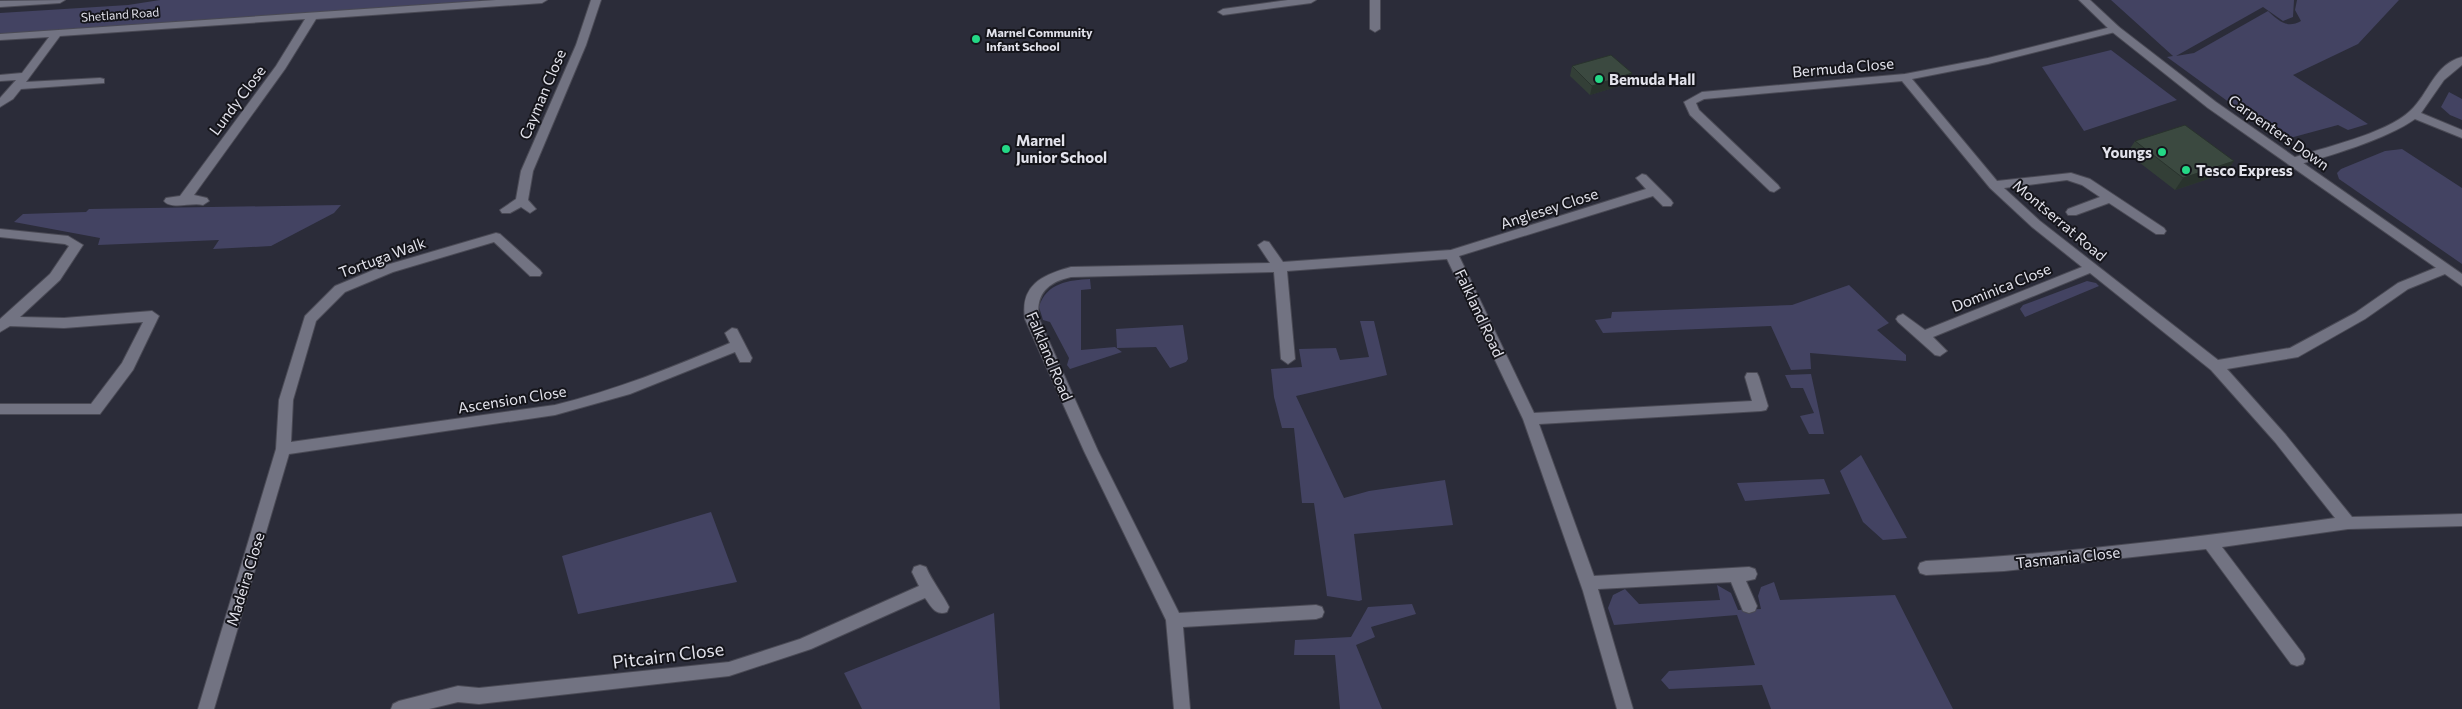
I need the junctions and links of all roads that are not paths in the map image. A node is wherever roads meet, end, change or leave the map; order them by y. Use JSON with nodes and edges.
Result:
{"nodes":[{"id":1,"x":60,"y":0,"type":"edge"},
{"id":2,"x":542,"y":0,"type":"edge"},
{"id":3,"x":596,"y":0,"type":"edge"},
{"id":4,"x":1311,"y":0,"type":"edge"},
{"id":5,"x":1374,"y":0,"type":"edge"},
{"id":6,"x":2084,"y":0,"type":"edge"},
{"id":7,"x":0,"y":4,"type":"edge"},
{"id":8,"x":1224,"y":11,"type":"dead end"},
{"id":9,"x":312,"y":16,"type":"junction"},
{"id":10,"x":1375,"y":29,"type":"dead end"},
{"id":11,"x":2116,"y":29,"type":"junction"},
{"id":12,"x":58,"y":32,"type":"junction"},
{"id":13,"x":0,"y":37,"type":"edge"},
{"id":14,"x":2462,"y":60,"type":"edge"},
{"id":15,"x":1905,"y":77,"type":"junction"},
{"id":16,"x":0,"y":78,"type":"edge"},
{"id":17,"x":20,"y":81,"type":"junction"},
{"id":18,"x":100,"y":81,"type":"dead end"},
{"id":19,"x":0,"y":103,"type":"edge"},
{"id":20,"x":2414,"y":114,"type":"junction"},
{"id":21,"x":2462,"y":134,"type":"edge"},
{"id":22,"x":2293,"y":162,"type":"junction"},
{"id":23,"x":1642,"y":178,"type":"dead end"},
{"id":24,"x":1994,"y":185,"type":"junction"},
{"id":25,"x":1774,"y":188,"type":"dead end"},
{"id":26,"x":1655,"y":191,"type":"junction"},
{"id":27,"x":2110,"y":198,"type":"junction"},
{"id":28,"x":184,"y":200,"type":"junction"},
{"id":29,"x":170,"y":201,"type":"dead end"},
{"id":30,"x":203,"y":201,"type":"dead end"},
{"id":31,"x":1666,"y":202,"type":"dead end"},
{"id":32,"x":506,"y":210,"type":"dead end"},
{"id":33,"x":2072,"y":212,"type":"dead end"},
{"id":34,"x":2160,"y":231,"type":"dead end"},
{"id":35,"x":0,"y":233,"type":"edge"},
{"id":36,"x":1264,"y":245,"type":"dead end"},
{"id":37,"x":1452,"y":254,"type":"junction"},
{"id":38,"x":1280,"y":267,"type":"junction"},
{"id":39,"x":2091,"y":268,"type":"junction"},
{"id":40,"x":2445,"y":269,"type":"junction"},
{"id":41,"x":536,"y":273,"type":"dead end"},
{"id":42,"x":2462,"y":282,"type":"edge"},
{"id":43,"x":1903,"y":320,"type":"dead end"},
{"id":44,"x":4,"y":324,"type":"edge"},
{"id":45,"x":1923,"y":336,"type":"junction"},
{"id":46,"x":1940,"y":350,"type":"dead end"},
{"id":47,"x":745,"y":358,"type":"dead end"},
{"id":48,"x":1288,"y":359,"type":"dead end"},
{"id":49,"x":2216,"y":366,"type":"junction"},
{"id":50,"x":1752,"y":377,"type":"dead end"},
{"id":51,"x":0,"y":409,"type":"edge"},
{"id":52,"x":1530,"y":419,"type":"junction"},
{"id":53,"x":283,"y":449,"type":"junction"},
{"id":54,"x":2462,"y":520,"type":"edge"},
{"id":55,"x":2348,"y":524,"type":"junction"},
{"id":56,"x":2210,"y":542,"type":"junction"},
{"id":57,"x":1926,"y":568,"type":"dead end"},
{"id":58,"x":920,"y":572,"type":"dead end"},
{"id":59,"x":1588,"y":583,"type":"junction"},
{"id":60,"x":928,"y":589,"type":"junction"},
{"id":61,"x":1749,"y":606,"type":"dead end"},
{"id":62,"x":941,"y":607,"type":"dead end"},
{"id":63,"x":1316,"y":612,"type":"dead end"},
{"id":64,"x":1174,"y":620,"type":"junction"},
{"id":65,"x":2297,"y":659,"type":"dead end"},
{"id":66,"x":206,"y":709,"type":"edge"},
{"id":67,"x":399,"y":709,"type":"edge"},
{"id":68,"x":1182,"y":709,"type":"edge"},
{"id":69,"x":1625,"y":709,"type":"edge"}],
"edges":[{"from":1,"to":7,"type":"street"},
{"from":2,"to":9,"type":"street","name":"Shetland Road"},
{"from":3,"to":32,"type":"street","name":"Cayman Close"},
{"from":4,"to":8,"type":"street"},
{"from":5,"to":10,"type":"street"},
{"from":6,"to":11,"type":"street","name":"Carpenters Down"},
{"from":9,"to":12,"type":"street","name":"Shetland Road"},
{"from":9,"to":28,"type":"street","name":"Lundy Close"},
{"from":11,"to":15,"type":"street","name":"Bermuda Close"},
{"from":11,"to":22,"type":"street","name":"Carpenters Down"},
{"from":12,"to":13,"type":"street","name":"Shetland Road"},
{"from":12,"to":17,"type":"street"},
{"from":14,"to":20,"type":"street"},
{"from":15,"to":24,"type":"street","name":"Montserrat Road"},
{"from":15,"to":25,"type":"street","name":"Bermuda Close"},
{"from":16,"to":17,"type":"street"},
{"from":17,"to":18,"type":"street"},
{"from":17,"to":19,"type":"street"},
{"from":20,"to":21,"type":"street"},
{"from":20,"to":22,"type":"street"},
{"from":22,"to":40,"type":"street","name":"Carpenters Down"},
{"from":23,"to":26,"type":"street"},
{"from":24,"to":27,"type":"street"},
{"from":24,"to":39,"type":"street","name":"Montserrat Road"},
{"from":26,"to":31,"type":"street"},
{"from":26,"to":37,"type":"street","name":"Anglesey Close"},
{"from":27,"to":33,"type":"street"},
{"from":27,"to":34,"type":"street"},
{"from":28,"to":29,"type":"street"},
{"from":28,"to":30,"type":"street"},
{"from":35,"to":44,"type":"street"},
{"from":36,"to":38,"type":"street"},
{"from":37,"to":38,"type":"street","name":"Falkland Road"},
{"from":37,"to":52,"type":"street","name":"Falkland Road"},
{"from":38,"to":48,"type":"street"},
{"from":38,"to":64,"type":"street","name":"Falkland Road"},
{"from":39,"to":45,"type":"street","name":"Dominica Close"},
{"from":39,"to":49,"type":"street","name":"Montserrat Road"},
{"from":40,"to":42,"type":"street","name":"Carpenters Down"},
{"from":40,"to":49,"type":"street"},
{"from":41,"to":53,"type":"street","name":"Tortuga Walk"},
{"from":43,"to":45,"type":"street"},
{"from":44,"to":51,"type":"street"},
{"from":45,"to":46,"type":"street"},
{"from":47,"to":53,"type":"street","name":"Ascension Close"},
{"from":49,"to":55,"type":"street","name":"Montserrat Road"},
{"from":50,"to":52,"type":"street"},
{"from":52,"to":59,"type":"street","name":"Falkland Road"},
{"from":53,"to":66,"type":"street","name":"Madeira Close"},
{"from":54,"to":55,"type":"street","name":"Tasmania Close"},
{"from":55,"to":56,"type":"street","name":"Tasmania Close"},
{"from":56,"to":57,"type":"street","name":"Tasmania Close"},
{"from":56,"to":65,"type":"street"},
{"from":58,"to":60,"type":"street"},
{"from":59,"to":61,"type":"street"},
{"from":59,"to":69,"type":"street","name":"Falkland Road"},
{"from":60,"to":62,"type":"street"},
{"from":60,"to":67,"type":"street","name":"Pitcairn Close"},
{"from":63,"to":64,"type":"street"},
{"from":64,"to":68,"type":"street","name":"Falkland Road"}]}
